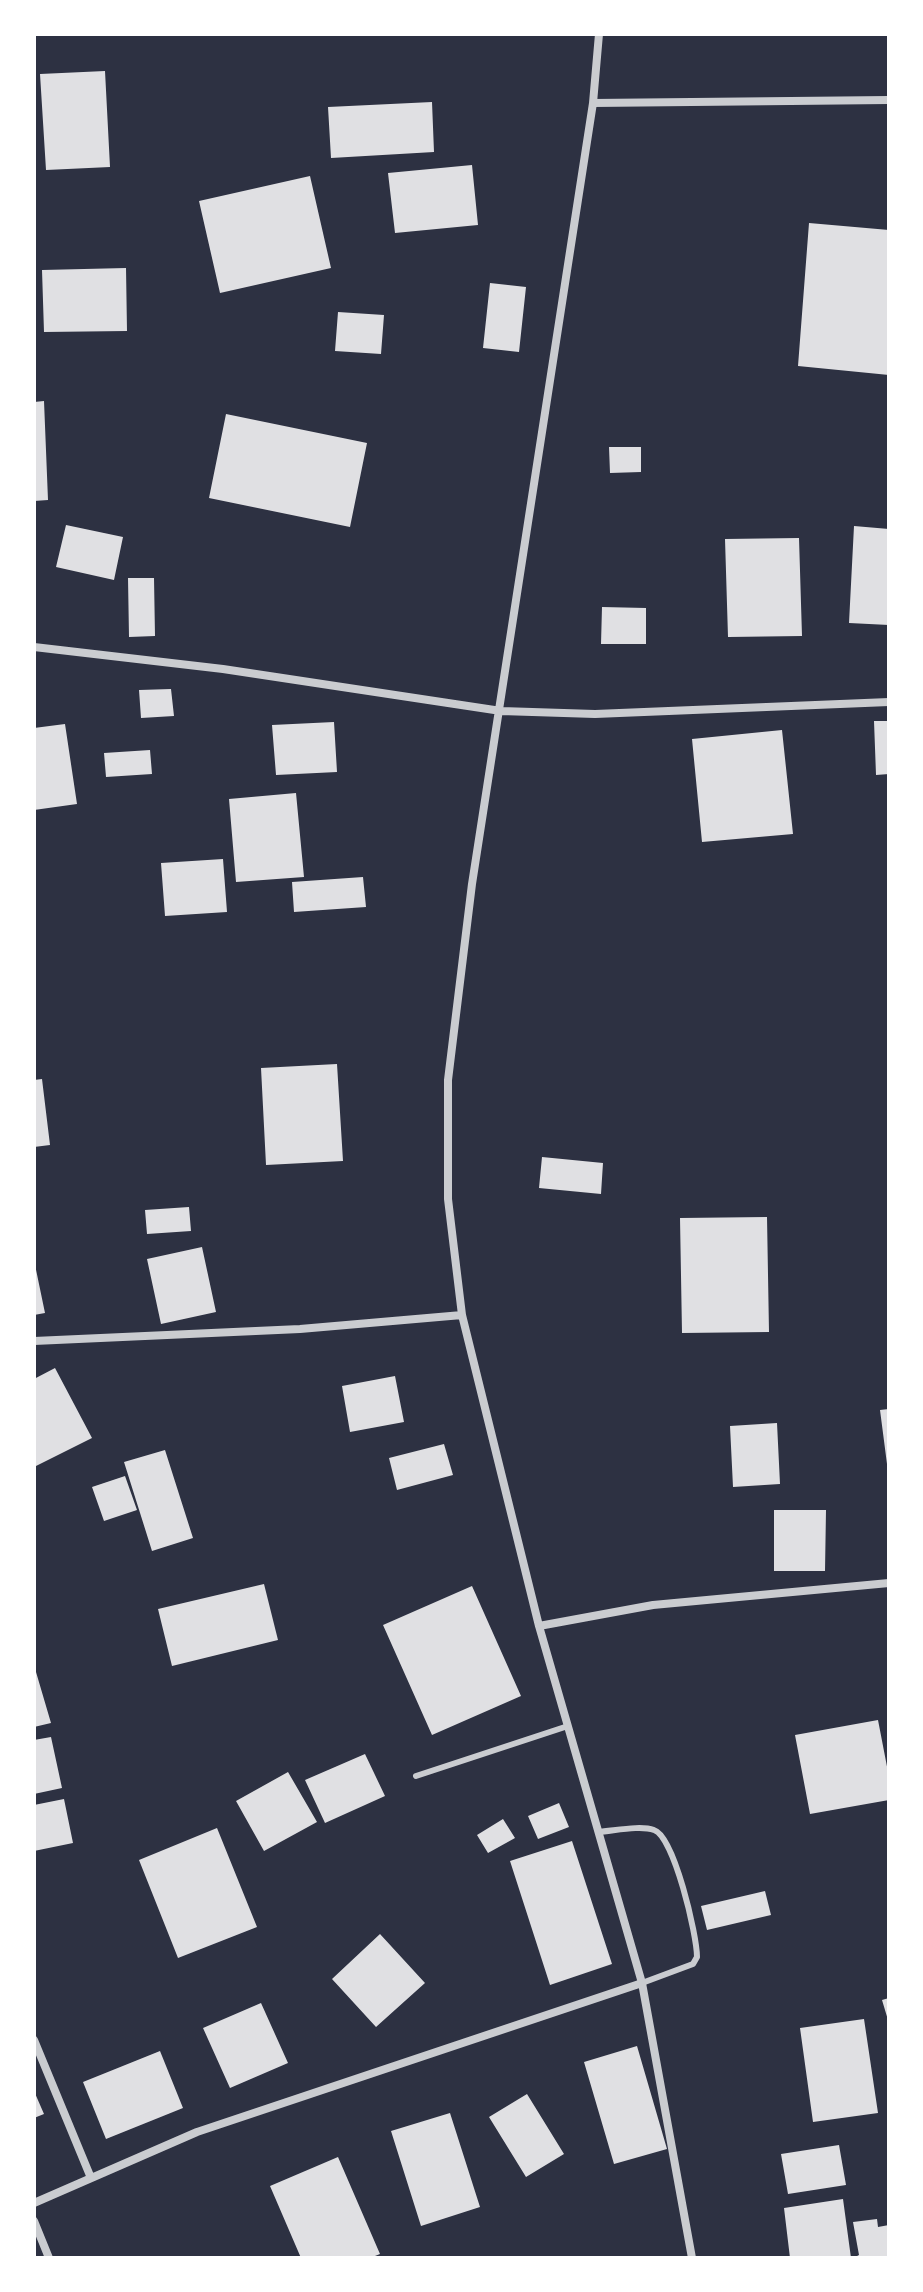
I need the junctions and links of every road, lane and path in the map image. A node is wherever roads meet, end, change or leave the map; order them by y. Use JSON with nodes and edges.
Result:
{"nodes":[{"id":1,"x":599,"y":34,"type":"edge"},
{"id":2,"x":889,"y":100,"type":"edge"},
{"id":3,"x":593,"y":103,"type":"junction"},
{"id":4,"x":34,"y":647,"type":"edge"},
{"id":5,"x":889,"y":702,"type":"edge"},
{"id":6,"x":501,"y":711,"type":"junction"},
{"id":7,"x":462,"y":1315,"type":"junction"},
{"id":8,"x":34,"y":1341,"type":"edge"},
{"id":9,"x":889,"y":1583,"type":"edge"},
{"id":10,"x":539,"y":1626,"type":"junction"},
{"id":11,"x":568,"y":1726,"type":"junction"},
{"id":12,"x":416,"y":1776,"type":"dead end"},
{"id":13,"x":598,"y":1832,"type":"junction"},
{"id":14,"x":642,"y":1983,"type":"junction"},
{"id":15,"x":34,"y":2040,"type":"edge"},
{"id":16,"x":91,"y":2178,"type":"junction"},
{"id":17,"x":34,"y":2203,"type":"edge"},
{"id":18,"x":34,"y":2221,"type":"edge"},
{"id":19,"x":49,"y":2258,"type":"edge"},
{"id":20,"x":692,"y":2258,"type":"edge"}],
"edges":[{"from":1,"to":3,"type":"street"},
{"from":2,"to":3,"type":"street"},
{"from":3,"to":6,"type":"street"},
{"from":4,"to":6,"type":"street"},
{"from":5,"to":6,"type":"street"},
{"from":6,"to":7,"type":"street"},
{"from":7,"to":8,"type":"street"},
{"from":7,"to":10,"type":"street"},
{"from":9,"to":10,"type":"street"},
{"from":10,"to":11,"type":"street"},
{"from":11,"to":12,"type":"lane"},
{"from":11,"to":13,"type":"street"},
{"from":13,"to":14,"type":"street"},
{"from":13,"to":14,"type":"lane"},
{"from":14,"to":16,"type":"street"},
{"from":14,"to":20,"type":"street"},
{"from":15,"to":16,"type":"street"},
{"from":16,"to":17,"type":"street"},
{"from":18,"to":19,"type":"street"}]}
